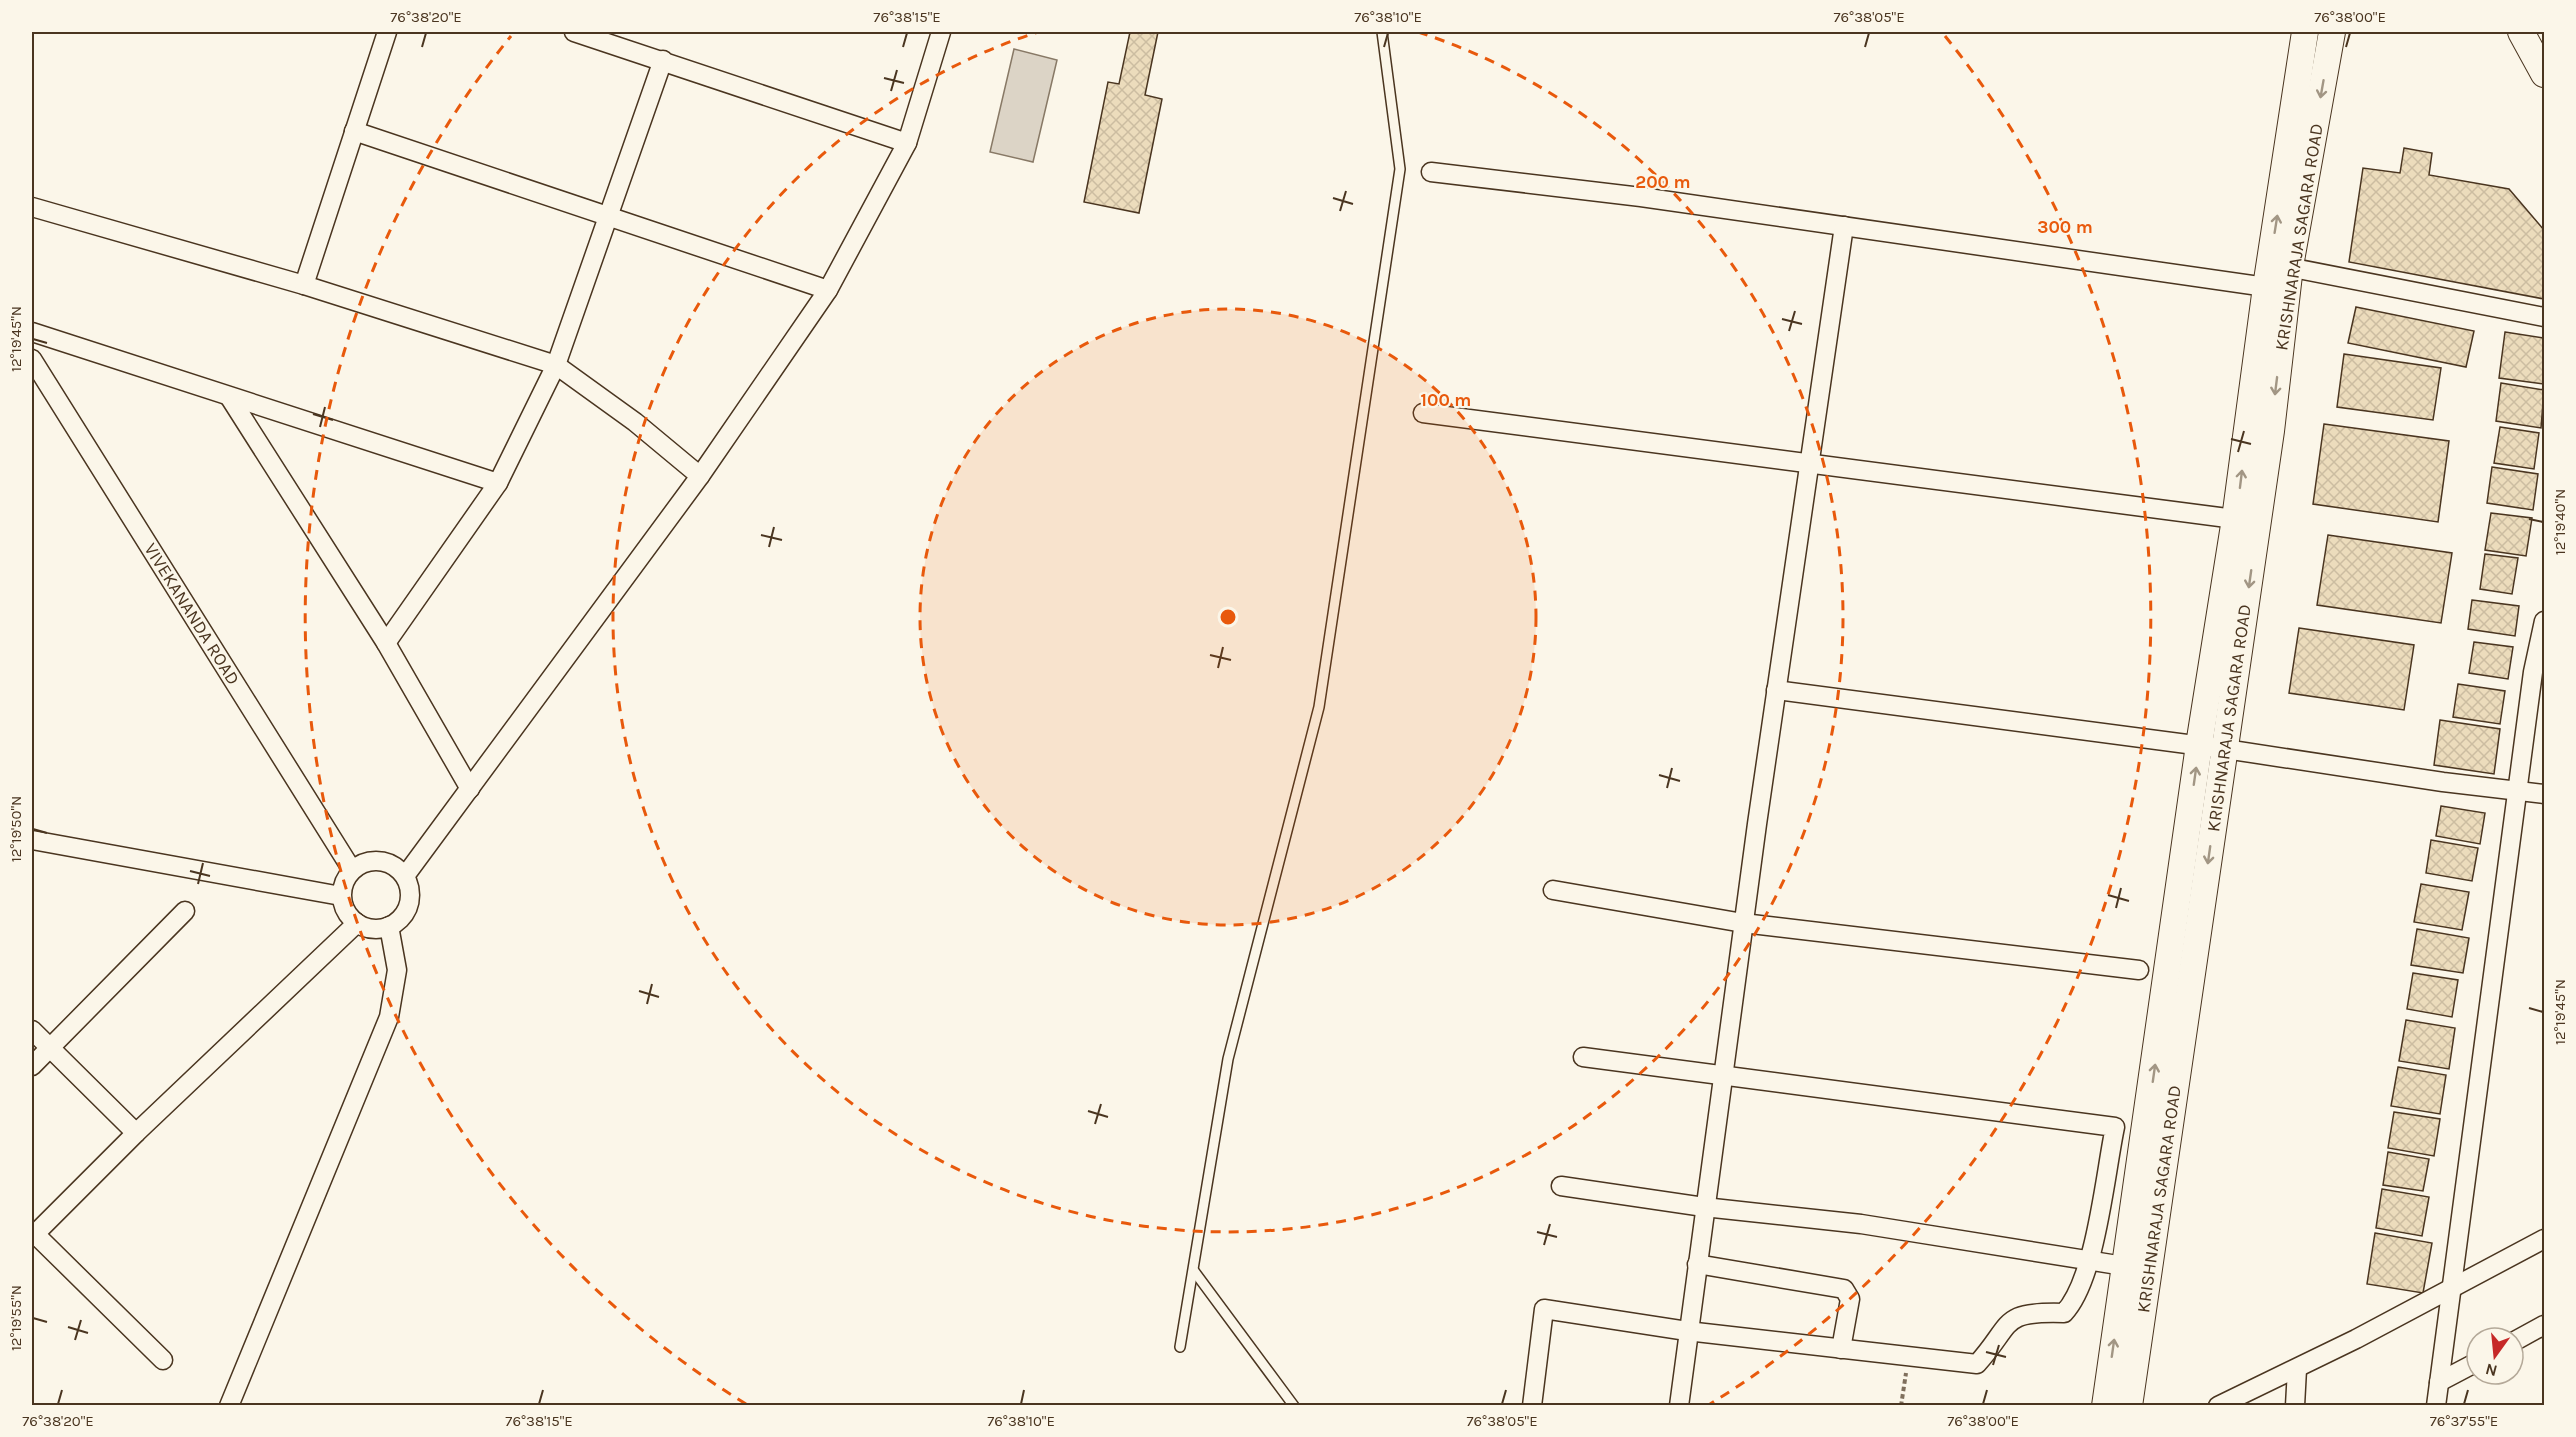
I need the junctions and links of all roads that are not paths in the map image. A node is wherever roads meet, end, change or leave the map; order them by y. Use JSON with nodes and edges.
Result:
{"nodes":[{"id":1,"x":387,"y":32,"type":"edge"},
{"id":2,"x":574,"y":32,"type":"edge"},
{"id":3,"x":941,"y":32,"type":"edge"},
{"id":4,"x":1382,"y":32,"type":"edge"},
{"id":5,"x":2305,"y":32,"type":"edge"},
{"id":6,"x":2332,"y":32,"type":"edge"},
{"id":7,"x":2521,"y":32,"type":"edge"},
{"id":8,"x":663,"y":60,"type":"junction"},
{"id":9,"x":2544,"y":74,"type":"edge"},
{"id":10,"x":354,"y":131,"type":"junction"},
{"id":11,"x":908,"y":143,"type":"junction"},
{"id":12,"x":1431,"y":172,"type":"dead end"},
{"id":13,"x":32,"y":207,"type":"edge"},
{"id":14,"x":608,"y":217,"type":"junction"},
{"id":15,"x":1844,"y":226,"type":"junction"},
{"id":16,"x":2275,"y":272,"type":"junction"},
{"id":17,"x":304,"y":285,"type":"junction"},
{"id":18,"x":828,"y":290,"type":"junction"},
{"id":19,"x":2544,"y":317,"type":"edge"},
{"id":20,"x":32,"y":332,"type":"edge"},
{"id":21,"x":32,"y":359,"type":"edge"},
{"id":22,"x":555,"y":365,"type":"junction"},
{"id":23,"x":230,"y":398,"type":"junction"},
{"id":24,"x":1424,"y":412,"type":"dead end"},
{"id":25,"x":1809,"y":464,"type":"junction"},
{"id":26,"x":700,"y":476,"type":"junction"},
{"id":27,"x":498,"y":483,"type":"junction"},
{"id":28,"x":2235,"y":519,"type":"junction"},
{"id":29,"x":2544,"y":621,"type":"edge"},
{"id":30,"x":386,"y":643,"type":"junction"},
{"id":31,"x":2533,"y":672,"type":"junction"},
{"id":32,"x":1776,"y":690,"type":"junction"},
{"id":33,"x":2544,"y":692,"type":"edge"},
{"id":34,"x":2199,"y":746,"type":"junction"},
{"id":35,"x":2225,"y":749,"type":"junction"},
{"id":36,"x":470,"y":789,"type":"junction"},
{"id":37,"x":2517,"y":792,"type":"junction"},
{"id":38,"x":2544,"y":794,"type":"edge"},
{"id":39,"x":34,"y":845,"type":"edge"},
{"id":40,"x":352,"y":870,"type":"junction"},
{"id":41,"x":405,"y":876,"type":"junction"},
{"id":42,"x":1552,"y":890,"type":"dead end"},
{"id":43,"x":341,"y":896,"type":"junction"},
{"id":44,"x":186,"y":911,"type":"dead end"},
{"id":45,"x":357,"y":923,"type":"junction"},
{"id":46,"x":1743,"y":923,"type":"junction"},
{"id":47,"x":389,"y":926,"type":"junction"},
{"id":48,"x":2139,"y":970,"type":"dead end"},
{"id":49,"x":32,"y":1030,"type":"edge"},
{"id":50,"x":49,"y":1049,"type":"junction"},
{"id":51,"x":1582,"y":1057,"type":"dead end"},
{"id":52,"x":32,"y":1066,"type":"edge"},
{"id":53,"x":1722,"y":1076,"type":"junction"},
{"id":54,"x":136,"y":1133,"type":"junction"},
{"id":55,"x":1561,"y":1186,"type":"dead end"},
{"id":56,"x":1704,"y":1207,"type":"junction"},
{"id":57,"x":33,"y":1235,"type":"edge"},
{"id":58,"x":2544,"y":1239,"type":"edge"},
{"id":59,"x":2088,"y":1260,"type":"junction"},
{"id":60,"x":1696,"y":1264,"type":"junction"},
{"id":61,"x":2124,"y":1266,"type":"junction"},
{"id":62,"x":1194,"y":1270,"type":"junction"},
{"id":63,"x":2451,"y":1289,"type":"junction"},
{"id":64,"x":2544,"y":1325,"type":"edge"},
{"id":65,"x":1687,"y":1331,"type":"junction"},
{"id":66,"x":2525,"y":1335,"type":"edge"},
{"id":67,"x":1180,"y":1347,"type":"dead end"},
{"id":68,"x":1841,"y":1349,"type":"junction"},
{"id":69,"x":163,"y":1360,"type":"dead end"},
{"id":70,"x":2465,"y":1368,"type":"edge"},
{"id":71,"x":2297,"y":1369,"type":"junction"},
{"id":72,"x":2439,"y":1382,"type":"junction"},
{"id":73,"x":229,"y":1406,"type":"edge"},
{"id":74,"x":1294,"y":1406,"type":"edge"},
{"id":75,"x":1532,"y":1406,"type":"edge"},
{"id":76,"x":1679,"y":1406,"type":"edge"},
{"id":77,"x":2105,"y":1406,"type":"edge"},
{"id":78,"x":2129,"y":1406,"type":"edge"},
{"id":79,"x":2218,"y":1406,"type":"edge"},
{"id":80,"x":2295,"y":1406,"type":"edge"},
{"id":81,"x":2436,"y":1406,"type":"edge"}],
"edges":[{"from":1,"to":10,"type":"street"},
{"from":2,"to":8,"type":"street"},
{"from":3,"to":11,"type":"street"},
{"from":4,"to":62,"type":"lane"},
{"from":16,"to":5,"type":"main road","name":"KRISHNARAJA SAGARA ROAD","one_way":true},
{"from":6,"to":16,"type":"main road","name":"KRISHNARAJA SAGARA ROAD","one_way":true},
{"from":7,"to":9,"type":"main road"},
{"from":8,"to":11,"type":"street"},
{"from":8,"to":14,"type":"street"},
{"from":10,"to":14,"type":"street"},
{"from":10,"to":17,"type":"street"},
{"from":11,"to":18,"type":"street"},
{"from":12,"to":15,"type":"street"},
{"from":13,"to":17,"type":"street"},
{"from":14,"to":18,"type":"street"},
{"from":14,"to":22,"type":"street"},
{"from":15,"to":16,"type":"street"},
{"from":15,"to":25,"type":"street"},
{"from":16,"to":19,"type":"street"},
{"from":28,"to":16,"type":"main road","name":"KRISHNARAJA SAGARA ROAD","one_way":true},
{"from":16,"to":35,"type":"main road","name":"KRISHNARAJA SAGARA ROAD","one_way":true},
{"from":17,"to":22,"type":"street"},
{"from":18,"to":26,"type":"street"},
{"from":20,"to":23,"type":"street"},
{"from":21,"to":40,"type":"street","name":"VIVEKANANDA ROAD"},
{"from":22,"to":26,"type":"street"},
{"from":22,"to":27,"type":"street"},
{"from":23,"to":27,"type":"street"},
{"from":23,"to":30,"type":"street"},
{"from":24,"to":25,"type":"street"},
{"from":25,"to":28,"type":"street"},
{"from":25,"to":32,"type":"street"},
{"from":26,"to":36,"type":"street"},
{"from":27,"to":30,"type":"street"},
{"from":28,"to":34,"type":"main road","name":"KRISHNARAJA SAGARA ROAD"},
{"from":29,"to":31,"type":"street"},
{"from":30,"to":36,"type":"street"},
{"from":31,"to":33,"type":"street"},
{"from":31,"to":37,"type":"street"},
{"from":32,"to":34,"type":"street"},
{"from":32,"to":46,"type":"street"},
{"from":34,"to":35,"type":"street"},
{"from":61,"to":34,"type":"main road","name":"KRISHNARAJA SAGARA ROAD","one_way":true},
{"from":35,"to":37,"type":"street"},
{"from":35,"to":78,"type":"main road","name":"KRISHNARAJA SAGARA ROAD","one_way":true},
{"from":36,"to":41,"type":"street"},
{"from":37,"to":38,"type":"street"},
{"from":37,"to":63,"type":"street"},
{"from":39,"to":43,"type":"street"},
{"from":40,"to":41,"type":"street"},
{"from":40,"to":43,"type":"street"},
{"from":41,"to":47,"type":"street"},
{"from":42,"to":46,"type":"street"},
{"from":43,"to":45,"type":"street"},
{"from":44,"to":50,"type":"street"},
{"from":45,"to":47,"type":"street"},
{"from":45,"to":54,"type":"street"},
{"from":46,"to":48,"type":"street"},
{"from":46,"to":53,"type":"street"},
{"from":47,"to":73,"type":"street"},
{"from":49,"to":50,"type":"street"},
{"from":50,"to":52,"type":"street"},
{"from":50,"to":54,"type":"street"},
{"from":51,"to":53,"type":"street"},
{"from":53,"to":56,"type":"street"},
{"from":53,"to":59,"type":"street"},
{"from":54,"to":57,"type":"street"},
{"from":55,"to":56,"type":"street"},
{"from":56,"to":59,"type":"street"},
{"from":56,"to":60,"type":"street"},
{"from":57,"to":69,"type":"street"},
{"from":58,"to":63,"type":"street"},
{"from":59,"to":61,"type":"street"},
{"from":59,"to":68,"type":"street"},
{"from":60,"to":65,"type":"street"},
{"from":60,"to":68,"type":"street"},
{"from":77,"to":61,"type":"main road","name":"KRISHNARAJA SAGARA ROAD","one_way":true},
{"from":62,"to":67,"type":"lane"},
{"from":62,"to":74,"type":"lane"},
{"from":63,"to":71,"type":"street"},
{"from":63,"to":72,"type":"street"},
{"from":64,"to":66,"type":"street"},
{"from":65,"to":68,"type":"street"},
{"from":65,"to":75,"type":"street"},
{"from":65,"to":76,"type":"street"},
{"from":70,"to":72,"type":"street"},
{"from":71,"to":79,"type":"street"},
{"from":71,"to":80,"type":"street"},
{"from":72,"to":81,"type":"street"}]}
